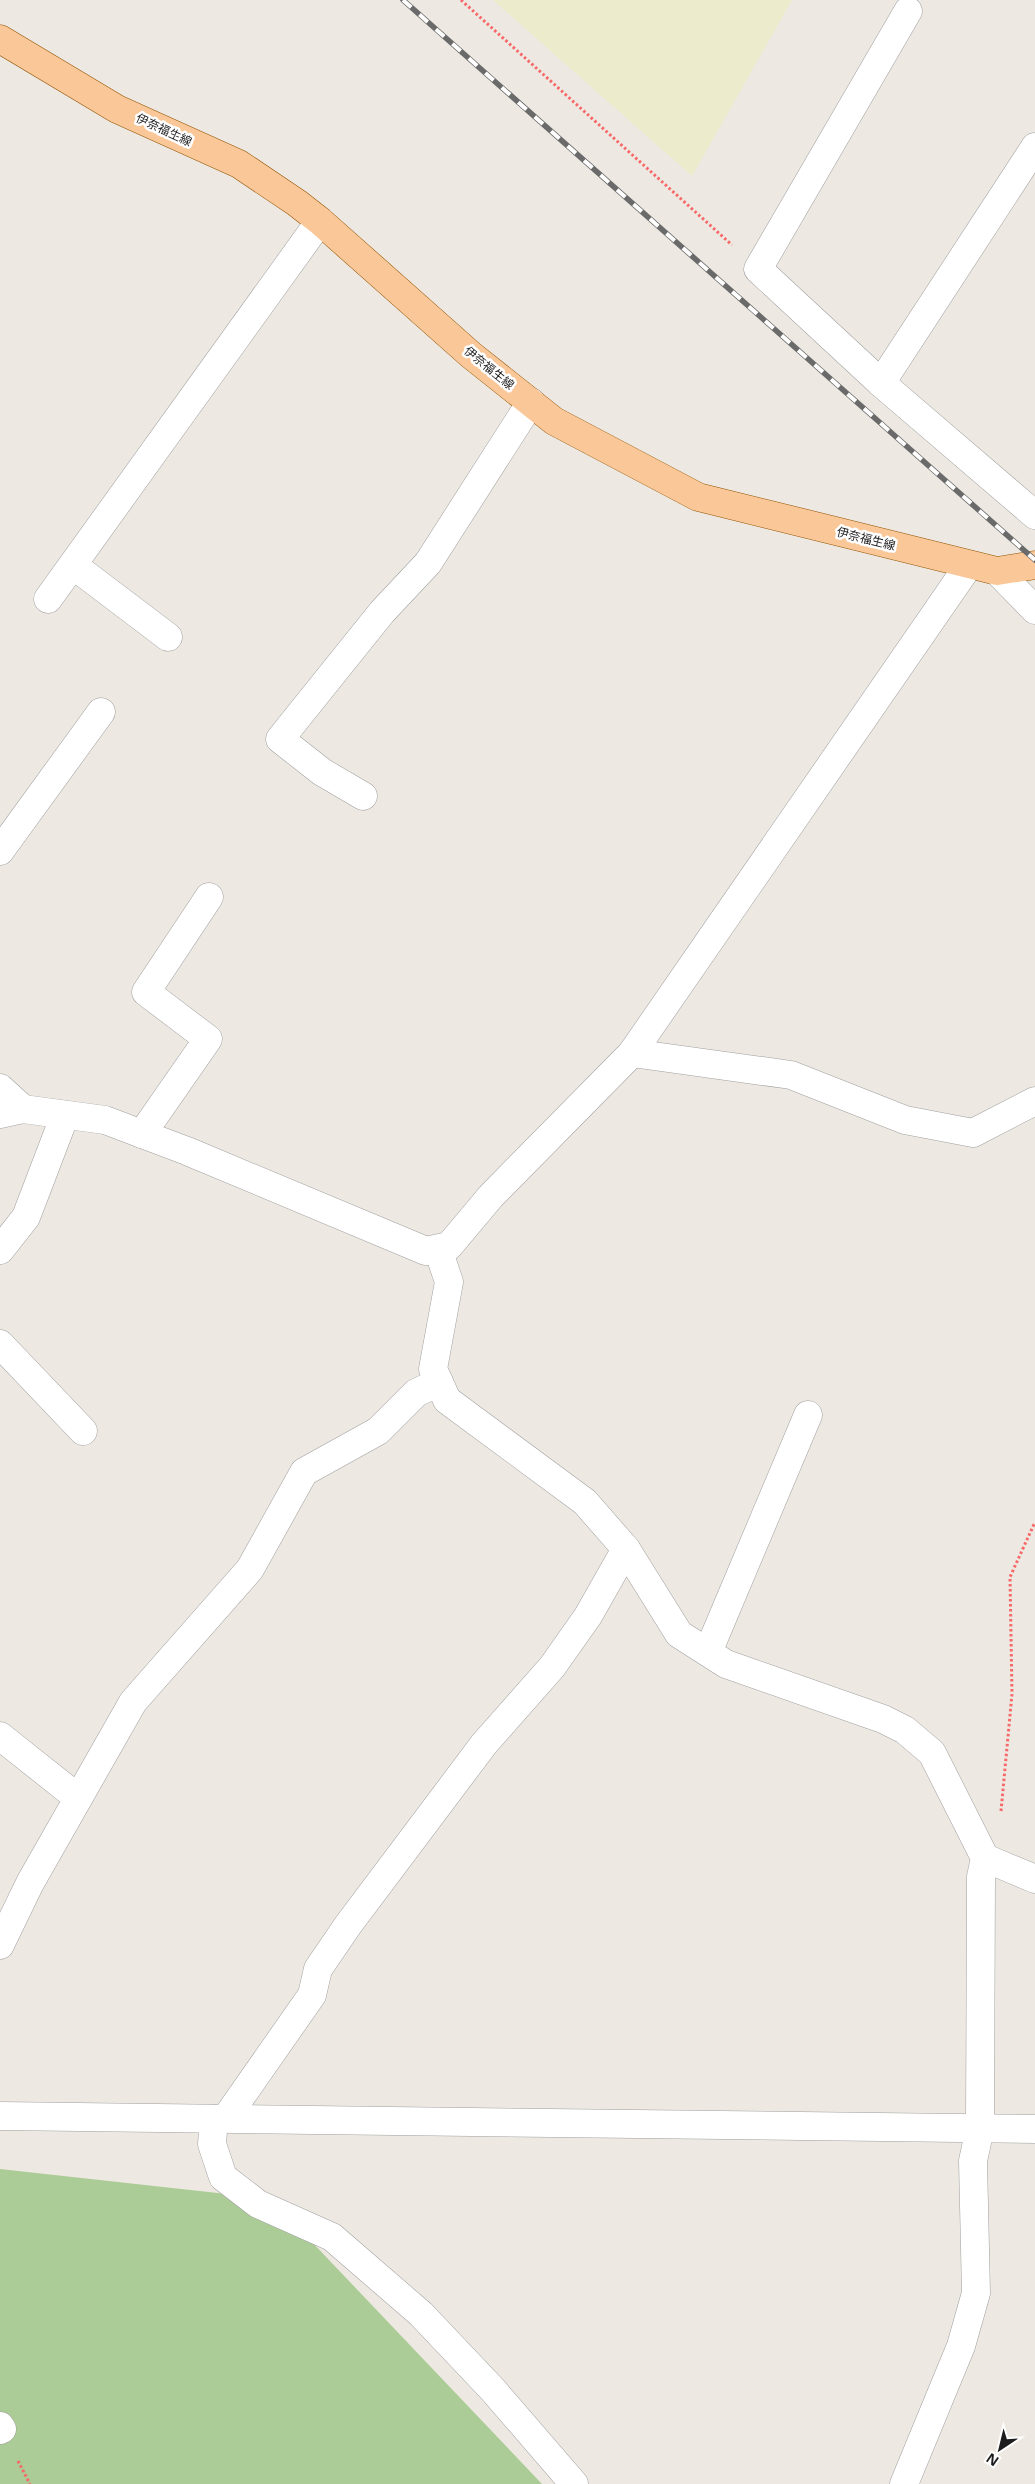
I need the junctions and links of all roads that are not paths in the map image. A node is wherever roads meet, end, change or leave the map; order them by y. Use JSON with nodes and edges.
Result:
{"nodes":[{"id":1,"x":908,"y":11,"type":"dead end"},
{"id":2,"x":0,"y":39,"type":"edge"},
{"id":3,"x":1035,"y":148,"type":"edge"},
{"id":4,"x":320,"y":221,"type":"junction"},
{"id":5,"x":881,"y":383,"type":"junction"},
{"id":6,"x":531,"y":402,"type":"junction"},
{"id":7,"x":1035,"y":515,"type":"edge"},
{"id":8,"x":73,"y":565,"type":"junction"},
{"id":9,"x":970,"y":565,"type":"junction"},
{"id":10,"x":1035,"y":565,"type":"edge"},
{"id":11,"x":997,"y":571,"type":"junction"},
{"id":12,"x":48,"y":599,"type":"dead end"},
{"id":13,"x":1035,"y":610,"type":"edge"},
{"id":14,"x":168,"y":637,"type":"dead end"},
{"id":15,"x":102,"y":712,"type":"dead end"},
{"id":16,"x":363,"y":796,"type":"dead end"},
{"id":17,"x":0,"y":851,"type":"edge"},
{"id":18,"x":209,"y":897,"type":"dead end"},
{"id":19,"x":632,"y":1054,"type":"junction"},
{"id":20,"x":0,"y":1088,"type":"edge"},
{"id":21,"x":1035,"y":1101,"type":"edge"},
{"id":22,"x":12,"y":1111,"type":"edge"},
{"id":23,"x":64,"y":1115,"type":"junction"},
{"id":24,"x":142,"y":1134,"type":"junction"},
{"id":25,"x":438,"y":1249,"type":"junction"},
{"id":26,"x":0,"y":1250,"type":"edge"},
{"id":27,"x":0,"y":1344,"type":"edge"},
{"id":28,"x":439,"y":1382,"type":"junction"},
{"id":29,"x":808,"y":1416,"type":"dead end"},
{"id":30,"x":83,"y":1431,"type":"dead end"},
{"id":31,"x":626,"y":1549,"type":"junction"},
{"id":32,"x":708,"y":1652,"type":"junction"},
{"id":33,"x":0,"y":1736,"type":"edge"},
{"id":34,"x":78,"y":1798,"type":"junction"},
{"id":35,"x":985,"y":1858,"type":"junction"},
{"id":36,"x":1035,"y":1879,"type":"edge"},
{"id":37,"x":0,"y":1945,"type":"edge"},
{"id":38,"x":0,"y":2116,"type":"edge"},
{"id":39,"x":220,"y":2119,"type":"junction"},
{"id":40,"x":980,"y":2128,"type":"junction"},
{"id":41,"x":1035,"y":2129,"type":"edge"},
{"id":42,"x":0,"y":2426,"type":"edge"},
{"id":43,"x":0,"y":2430,"type":"edge"},
{"id":44,"x":574,"y":2484,"type":"edge"},
{"id":45,"x":904,"y":2484,"type":"edge"}],
"edges":[{"from":1,"to":5,"type":"street"},
{"from":2,"to":4,"type":"main road","name":"伊奈福生線"},
{"from":3,"to":5,"type":"street"},
{"from":4,"to":6,"type":"main road","name":"伊奈福生線"},
{"from":4,"to":8,"type":"street"},
{"from":5,"to":7,"type":"street"},
{"from":6,"to":9,"type":"main road","name":"伊奈福生線"},
{"from":6,"to":16,"type":"street"},
{"from":8,"to":12,"type":"street"},
{"from":8,"to":14,"type":"street"},
{"from":9,"to":11,"type":"main road","name":"伊奈福生線"},
{"from":9,"to":19,"type":"street"},
{"from":10,"to":11,"type":"main road","name":"伊奈福生線"},
{"from":11,"to":13,"type":"street"},
{"from":15,"to":17,"type":"street"},
{"from":18,"to":24,"type":"street"},
{"from":19,"to":21,"type":"street"},
{"from":19,"to":25,"type":"street"},
{"from":20,"to":22,"type":"street"},
{"from":22,"to":23,"type":"street"},
{"from":23,"to":24,"type":"street"},
{"from":23,"to":26,"type":"street"},
{"from":24,"to":25,"type":"street"},
{"from":25,"to":28,"type":"street"},
{"from":27,"to":30,"type":"street"},
{"from":28,"to":31,"type":"street"},
{"from":28,"to":34,"type":"street"},
{"from":29,"to":32,"type":"street"},
{"from":31,"to":32,"type":"street"},
{"from":31,"to":39,"type":"street"},
{"from":32,"to":35,"type":"street"},
{"from":33,"to":34,"type":"street"},
{"from":34,"to":37,"type":"street"},
{"from":35,"to":36,"type":"street"},
{"from":35,"to":40,"type":"street"},
{"from":38,"to":39,"type":"street"},
{"from":39,"to":40,"type":"street"},
{"from":39,"to":44,"type":"street"},
{"from":40,"to":41,"type":"street"},
{"from":40,"to":45,"type":"street"},
{"from":42,"to":43,"type":"street"}]}
